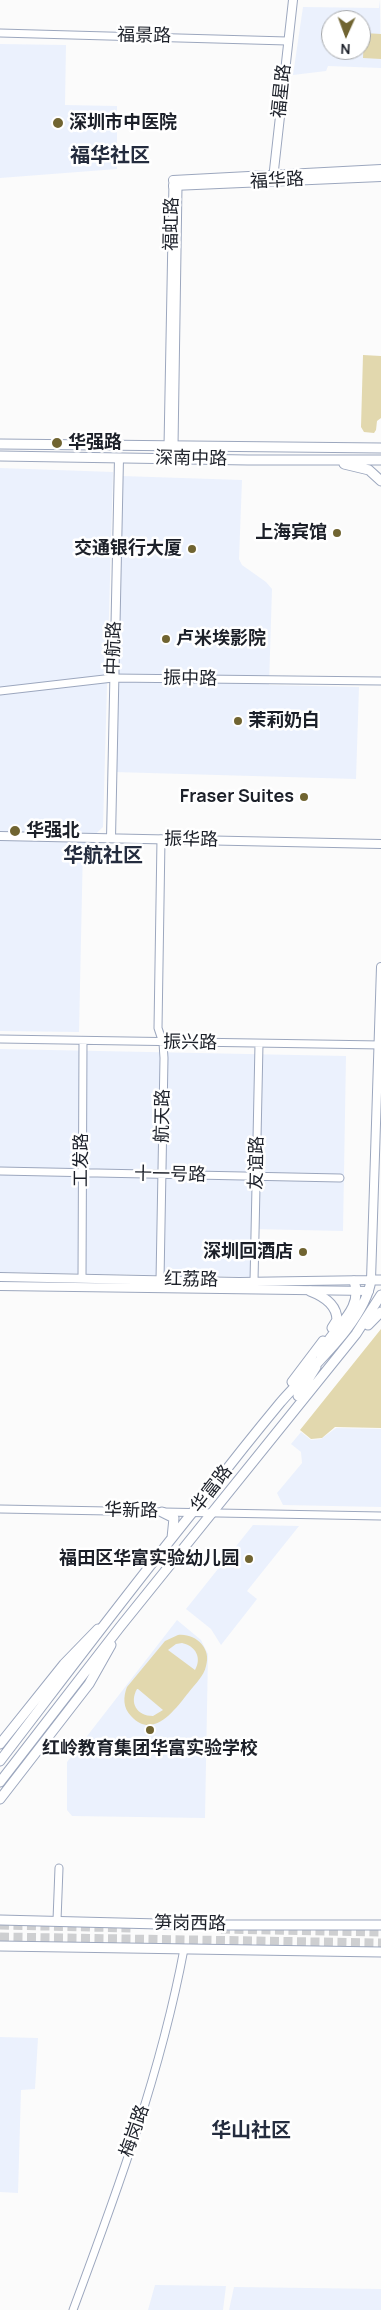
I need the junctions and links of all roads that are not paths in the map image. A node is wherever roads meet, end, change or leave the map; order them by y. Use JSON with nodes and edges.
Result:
{"nodes":[{"id":1,"x":292,"y":0,"type":"edge"},
{"id":2,"x":0,"y":33,"type":"edge"},
{"id":3,"x":287,"y":40,"type":"junction"},
{"id":4,"x":381,"y":169,"type":"edge"},
{"id":5,"x":381,"y":176,"type":"edge"},
{"id":6,"x":273,"y":178,"type":"junction"},
{"id":7,"x":175,"y":184,"type":"joint"},
{"id":8,"x":0,"y":444,"type":"edge"},
{"id":9,"x":171,"y":446,"type":"junction"},
{"id":10,"x":381,"y":448,"type":"edge"},
{"id":11,"x":0,"y":456,"type":"edge"},
{"id":12,"x":119,"y":458,"type":"junction"},
{"id":13,"x":329,"y":459,"type":"junction"},
{"id":14,"x":381,"y":460,"type":"edge"},
{"id":15,"x":381,"y":481,"type":"edge"},
{"id":16,"x":113,"y":678,"type":"junction"},
{"id":17,"x":381,"y":681,"type":"edge"},
{"id":18,"x":0,"y":691,"type":"edge"},
{"id":19,"x":0,"y":836,"type":"edge"},
{"id":20,"x":111,"y":838,"type":"junction"},
{"id":21,"x":161,"y":839,"type":"junction"},
{"id":22,"x":381,"y":844,"type":"edge"},
{"id":23,"x":381,"y":967,"type":"edge"},
{"id":24,"x":0,"y":1039,"type":"edge"},
{"id":25,"x":83,"y":1041,"type":"junction"},
{"id":26,"x":163,"y":1043,"type":"junction"},
{"id":27,"x":259,"y":1044,"type":"junction"},
{"id":28,"x":380,"y":1045,"type":"edge"},
{"id":29,"x":376,"y":1136,"type":"junction"},
{"id":30,"x":381,"y":1148,"type":"edge"},
{"id":31,"x":0,"y":1171,"type":"edge"},
{"id":32,"x":82,"y":1173,"type":"junction"},
{"id":33,"x":163,"y":1174,"type":"junction"},
{"id":34,"x":256,"y":1177,"type":"junction"},
{"id":35,"x":340,"y":1178,"type":"dead end"},
{"id":36,"x":0,"y":1276,"type":"edge"},
{"id":37,"x":82,"y":1278,"type":"junction"},
{"id":38,"x":160,"y":1280,"type":"junction"},
{"id":39,"x":354,"y":1280,"type":"junction"},
{"id":40,"x":371,"y":1280,"type":"junction"},
{"id":41,"x":381,"y":1280,"type":"edge"},
{"id":42,"x":254,"y":1281,"type":"junction"},
{"id":43,"x":0,"y":1286,"type":"edge"},
{"id":44,"x":310,"y":1291,"type":"junction"},
{"id":45,"x":357,"y":1291,"type":"junction"},
{"id":46,"x":369,"y":1291,"type":"junction"},
{"id":47,"x":381,"y":1291,"type":"edge"},
{"id":48,"x":381,"y":1295,"type":"edge"},
{"id":49,"x":381,"y":1312,"type":"edge"},
{"id":50,"x":356,"y":1334,"type":"junction"},
{"id":51,"x":319,"y":1362,"type":"junction"},
{"id":52,"x":280,"y":1404,"type":"junction"},
{"id":53,"x":288,"y":1417,"type":"junction"},
{"id":54,"x":0,"y":1509,"type":"edge"},
{"id":55,"x":162,"y":1512,"type":"junction"},
{"id":56,"x":194,"y":1512,"type":"junction"},
{"id":57,"x":213,"y":1512,"type":"junction"},
{"id":58,"x":381,"y":1516,"type":"edge"},
{"id":59,"x":175,"y":1535,"type":"junction"},
{"id":60,"x":190,"y":1541,"type":"junction"},
{"id":61,"x":109,"y":1620,"type":"junction"},
{"id":62,"x":120,"y":1627,"type":"junction"},
{"id":63,"x":0,"y":1744,"type":"edge"},
{"id":64,"x":0,"y":1761,"type":"edge"},
{"id":65,"x":0,"y":1782,"type":"edge"},
{"id":66,"x":0,"y":1799,"type":"edge"},
{"id":67,"x":59,"y":1868,"type":"dead end"},
{"id":68,"x":0,"y":1920,"type":"edge"},
{"id":69,"x":57,"y":1920,"type":"junction"},
{"id":70,"x":381,"y":1925,"type":"edge"},
{"id":71,"x":0,"y":1946,"type":"edge"},
{"id":72,"x":184,"y":1949,"type":"junction"},
{"id":73,"x":381,"y":1952,"type":"edge"},
{"id":74,"x":73,"y":2310,"type":"edge"}],
"edges":[{"from":1,"to":3,"type":"main road","name":"福星路"},
{"from":2,"to":3,"type":"street","name":"福景路"},
{"from":3,"to":6,"type":"main road","name":"福星路"},
{"from":4,"to":6,"type":"main road","name":"福华路"},
{"from":5,"to":6,"type":"main road","name":"福华路"},
{"from":6,"to":7,"type":"main road","name":"福华路"},
{"from":7,"to":9,"type":"street","name":"福虹路"},
{"from":8,"to":9,"type":"main road","name":"深南中路"},
{"from":9,"to":10,"type":"main road","name":"深南中路"},
{"from":11,"to":12,"type":"main road","name":"深南中路"},
{"from":12,"to":13,"type":"main road","name":"深南中路"},
{"from":12,"to":16,"type":"main road","name":"中航路"},
{"from":13,"to":14,"type":"main road","name":"深南中路"},
{"from":13,"to":15,"type":"main road"},
{"from":16,"to":17,"type":"street","name":"振中路"},
{"from":16,"to":18,"type":"street","name":"振中路"},
{"from":16,"to":20,"type":"main road","name":"中航路"},
{"from":19,"to":20,"type":"main road","name":"振华路"},
{"from":20,"to":21,"type":"main road","name":"振华路"},
{"from":21,"to":22,"type":"main road","name":"振华路"},
{"from":21,"to":26,"type":"street"},
{"from":23,"to":28,"type":"main road","name":"华富路"},
{"from":24,"to":25,"type":"street","name":"振兴路"},
{"from":25,"to":26,"type":"street","name":"振兴路"},
{"from":25,"to":32,"type":"street","name":"工发路"},
{"from":26,"to":27,"type":"street","name":"振兴路"},
{"from":26,"to":33,"type":"street","name":"航天路"},
{"from":27,"to":28,"type":"street","name":"振兴路"},
{"from":27,"to":34,"type":"street","name":"友谊路"},
{"from":28,"to":29,"type":"main road","name":"华富路"},
{"from":29,"to":30,"type":"main road","name":"华富路"},
{"from":29,"to":40,"type":"main road","name":"华富路"},
{"from":31,"to":32,"type":"street","name":"十一号路"},
{"from":32,"to":33,"type":"street","name":"十一号路"},
{"from":32,"to":37,"type":"street","name":"工发路"},
{"from":33,"to":34,"type":"street","name":"十一号路"},
{"from":33,"to":38,"type":"street","name":"航天路"},
{"from":34,"to":35,"type":"street","name":"十一号路"},
{"from":34,"to":42,"type":"street","name":"友谊路"},
{"from":36,"to":37,"type":"main road","name":"红荔路"},
{"from":37,"to":38,"type":"main road","name":"红荔路"},
{"from":38,"to":42,"type":"main road","name":"红荔路"},
{"from":39,"to":40,"type":"main road","name":"红荔路"},
{"from":39,"to":42,"type":"main road","name":"红荔路"},
{"from":39,"to":45,"type":"main road"},
{"from":40,"to":41,"type":"main road","name":"红荔路"},
{"from":40,"to":46,"type":"main road","name":"华富路"},
{"from":43,"to":44,"type":"main road","name":"红荔路"},
{"from":44,"to":45,"type":"main road","name":"红荔路"},
{"from":44,"to":52,"type":"main road"},
{"from":45,"to":46,"type":"main road","name":"红荔路"},
{"from":45,"to":51,"type":"main road","name":"华富路"},
{"from":46,"to":47,"type":"main road","name":"红荔路"},
{"from":46,"to":51,"type":"main road","name":"华富路"},
{"from":48,"to":50,"type":"main road","name":"华富路"},
{"from":49,"to":50,"type":"main road"},
{"from":50,"to":53,"type":"main road","name":"华富路"},
{"from":51,"to":52,"type":"main road","name":"华富路"},
{"from":51,"to":53,"type":"main road","name":"华富路"},
{"from":52,"to":56,"type":"main road","name":"华富路"},
{"from":53,"to":57,"type":"main road","name":"华富路"},
{"from":54,"to":55,"type":"street","name":"华新路"},
{"from":55,"to":56,"type":"street","name":"华新路"},
{"from":55,"to":59,"type":"main road"},
{"from":56,"to":57,"type":"street","name":"华新路"},
{"from":56,"to":59,"type":"main road","name":"华富路"},
{"from":57,"to":58,"type":"street","name":"华新路"},
{"from":57,"to":60,"type":"main road","name":"华富路"},
{"from":59,"to":60,"type":"main road"},
{"from":59,"to":61,"type":"main road","name":"华富路"},
{"from":60,"to":62,"type":"main road","name":"华富路"},
{"from":61,"to":63,"type":"main road","name":"华富路"},
{"from":61,"to":64,"type":"main road","name":"华富路"},
{"from":62,"to":65,"type":"main road","name":"华富路"},
{"from":62,"to":66,"type":"main road","name":"华富路"},
{"from":67,"to":69,"type":"street"},
{"from":68,"to":69,"type":"main road","name":"笋岗西路"},
{"from":69,"to":70,"type":"main road","name":"笋岗西路"},
{"from":71,"to":72,"type":"main road","name":"笋岗西路"},
{"from":72,"to":73,"type":"main road","name":"笋岗西路"},
{"from":72,"to":74,"type":"street","name":"梅岗路"}]}
